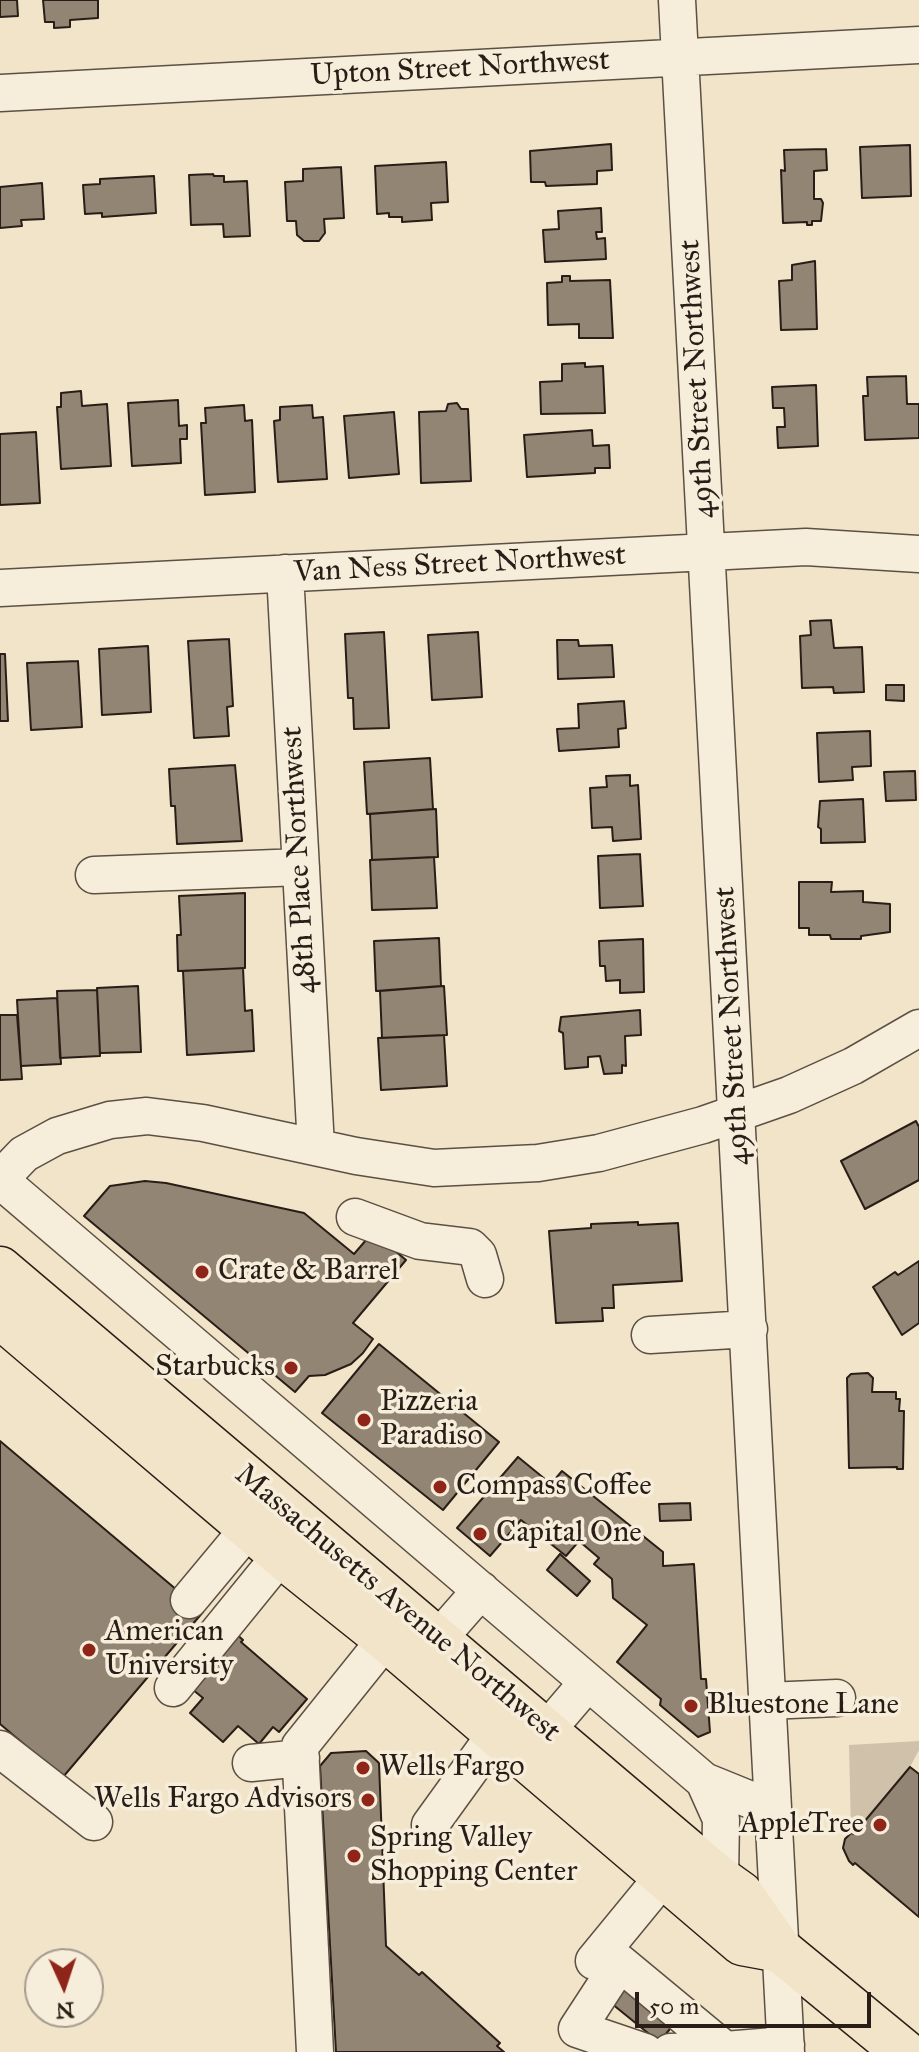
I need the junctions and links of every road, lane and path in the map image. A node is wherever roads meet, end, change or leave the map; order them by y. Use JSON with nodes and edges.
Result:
{"nodes":[{"id":1,"x":677,"y":0,"type":"edge"},
{"id":2,"x":919,"y":45,"type":"edge"},
{"id":3,"x":680,"y":57,"type":"junction"},
{"id":4,"x":0,"y":93,"type":"edge"},
{"id":5,"x":708,"y":552,"type":"junction"},
{"id":6,"x":919,"y":554,"type":"edge"},
{"id":7,"x":285,"y":573,"type":"junction"},
{"id":8,"x":0,"y":588,"type":"edge"},
{"id":9,"x":301,"y":867,"type":"junction"},
{"id":10,"x":94,"y":875,"type":"dead end"},
{"id":11,"x":919,"y":1028,"type":"edge"},
{"id":12,"x":737,"y":1113,"type":"junction"},
{"id":13,"x":316,"y":1147,"type":"junction"},
{"id":14,"x":0,"y":1180,"type":"edge"},
{"id":15,"x":355,"y":1217,"type":"dead end"},
{"id":16,"x":0,"y":1269,"type":"edge"},
{"id":17,"x":485,"y":1279,"type":"dead end"},
{"id":18,"x":0,"y":1316,"type":"edge"},
{"id":19,"x":749,"y":1329,"type":"junction"},
{"id":20,"x":650,"y":1335,"type":"dead end"},
{"id":21,"x":265,"y":1542,"type":"junction"},
{"id":22,"x":481,"y":1590,"type":"junction"},
{"id":23,"x":189,"y":1600,"type":"dead end"},
{"id":24,"x":439,"y":1638,"type":"junction"},
{"id":25,"x":386,"y":1639,"type":"junction"},
{"id":26,"x":588,"y":1682,"type":"junction"},
{"id":27,"x":173,"y":1688,"type":"dead end"},
{"id":28,"x":837,"y":1698,"type":"dead end"},
{"id":29,"x":767,"y":1701,"type":"junction"},
{"id":30,"x":547,"y":1730,"type":"junction"},
{"id":31,"x":495,"y":1735,"type":"junction"},
{"id":32,"x":0,"y":1749,"type":"edge"},
{"id":33,"x":301,"y":1758,"type":"junction"},
{"id":34,"x":251,"y":1763,"type":"dead end"},
{"id":35,"x":704,"y":1781,"type":"junction"},
{"id":36,"x":773,"y":1809,"type":"junction"},
{"id":37,"x":94,"y":1822,"type":"dead end"},
{"id":38,"x":430,"y":1825,"type":"dead end"},
{"id":39,"x":663,"y":1877,"type":"junction"},
{"id":40,"x":720,"y":1879,"type":"junction"},
{"id":41,"x":780,"y":1950,"type":"junction"},
{"id":42,"x":620,"y":1963,"type":"junction"},
{"id":43,"x":786,"y":2048,"type":"edge"},
{"id":44,"x":725,"y":2050,"type":"junction"},
{"id":45,"x":315,"y":2052,"type":"edge"},
{"id":46,"x":645,"y":2052,"type":"edge"},
{"id":47,"x":670,"y":2052,"type":"edge"},
{"id":48,"x":904,"y":2052,"type":"edge"}],
"edges":[{"from":1,"to":3,"type":"street","name":"49th Street Northwest"},
{"from":2,"to":3,"type":"street","name":"Upton Street Northwest"},
{"from":3,"to":4,"type":"street","name":"Upton Street Northwest"},
{"from":3,"to":5,"type":"street","name":"49th Street Northwest"},
{"from":5,"to":6,"type":"street","name":"Van Ness Street Northwest"},
{"from":5,"to":7,"type":"street","name":"Van Ness Street Northwest"},
{"from":5,"to":12,"type":"street","name":"49th Street Northwest"},
{"from":7,"to":8,"type":"street","name":"Van Ness Street Northwest"},
{"from":7,"to":9,"type":"street","name":"48th Place Northwest"},
{"from":9,"to":10,"type":"street"},
{"from":9,"to":13,"type":"street","name":"48th Place Northwest"},
{"from":11,"to":12,"type":"street"},
{"from":12,"to":13,"type":"street"},
{"from":12,"to":19,"type":"street","name":"49th Street Northwest"},
{"from":13,"to":14,"type":"street"},
{"from":14,"to":22,"type":"street"},
{"from":15,"to":17,"type":"street"},
{"from":16,"to":24,"type":"main road","name":"Massachusetts Avenue Northwest"},
{"from":18,"to":21,"type":"main road","name":"Massachusetts Avenue Northwest"},
{"from":19,"to":20,"type":"street"},
{"from":19,"to":29,"type":"street","name":"49th Street Northwest"},
{"from":21,"to":23,"type":"street"},
{"from":21,"to":25,"type":"main road","name":"Massachusetts Avenue Northwest"},
{"from":21,"to":27,"type":"street"},
{"from":22,"to":24,"type":"street"},
{"from":22,"to":26,"type":"street"},
{"from":24,"to":30,"type":"main road","name":"Massachusetts Avenue Northwest"},
{"from":25,"to":31,"type":"main road","name":"Massachusetts Avenue Northwest"},
{"from":25,"to":33,"type":"street"},
{"from":26,"to":30,"type":"street"},
{"from":26,"to":35,"type":"street"},
{"from":28,"to":29,"type":"street"},
{"from":29,"to":36,"type":"street","name":"49th Street Northwest"},
{"from":30,"to":40,"type":"main road","name":"Massachusetts Avenue Northwest"},
{"from":31,"to":38,"type":"street"},
{"from":31,"to":39,"type":"main road","name":"Massachusetts Avenue Northwest"},
{"from":32,"to":37,"type":"street"},
{"from":33,"to":34,"type":"street"},
{"from":33,"to":45,"type":"street"},
{"from":35,"to":36,"type":"street"},
{"from":35,"to":40,"type":"street"},
{"from":36,"to":41,"type":"street","name":"49th Street Northwest"},
{"from":39,"to":41,"type":"main road","name":"Massachusetts Avenue Northwest"},
{"from":39,"to":42,"type":"street"},
{"from":40,"to":41,"type":"main road","name":"Massachusetts Avenue Northwest"},
{"from":41,"to":43,"type":"street","name":"49th Street Northwest"},
{"from":41,"to":48,"type":"main road","name":"Massachusetts Avenue Northwest"},
{"from":42,"to":44,"type":"street"},
{"from":42,"to":46,"type":"street"},
{"from":43,"to":44,"type":"street"},
{"from":44,"to":47,"type":"street"}]}
